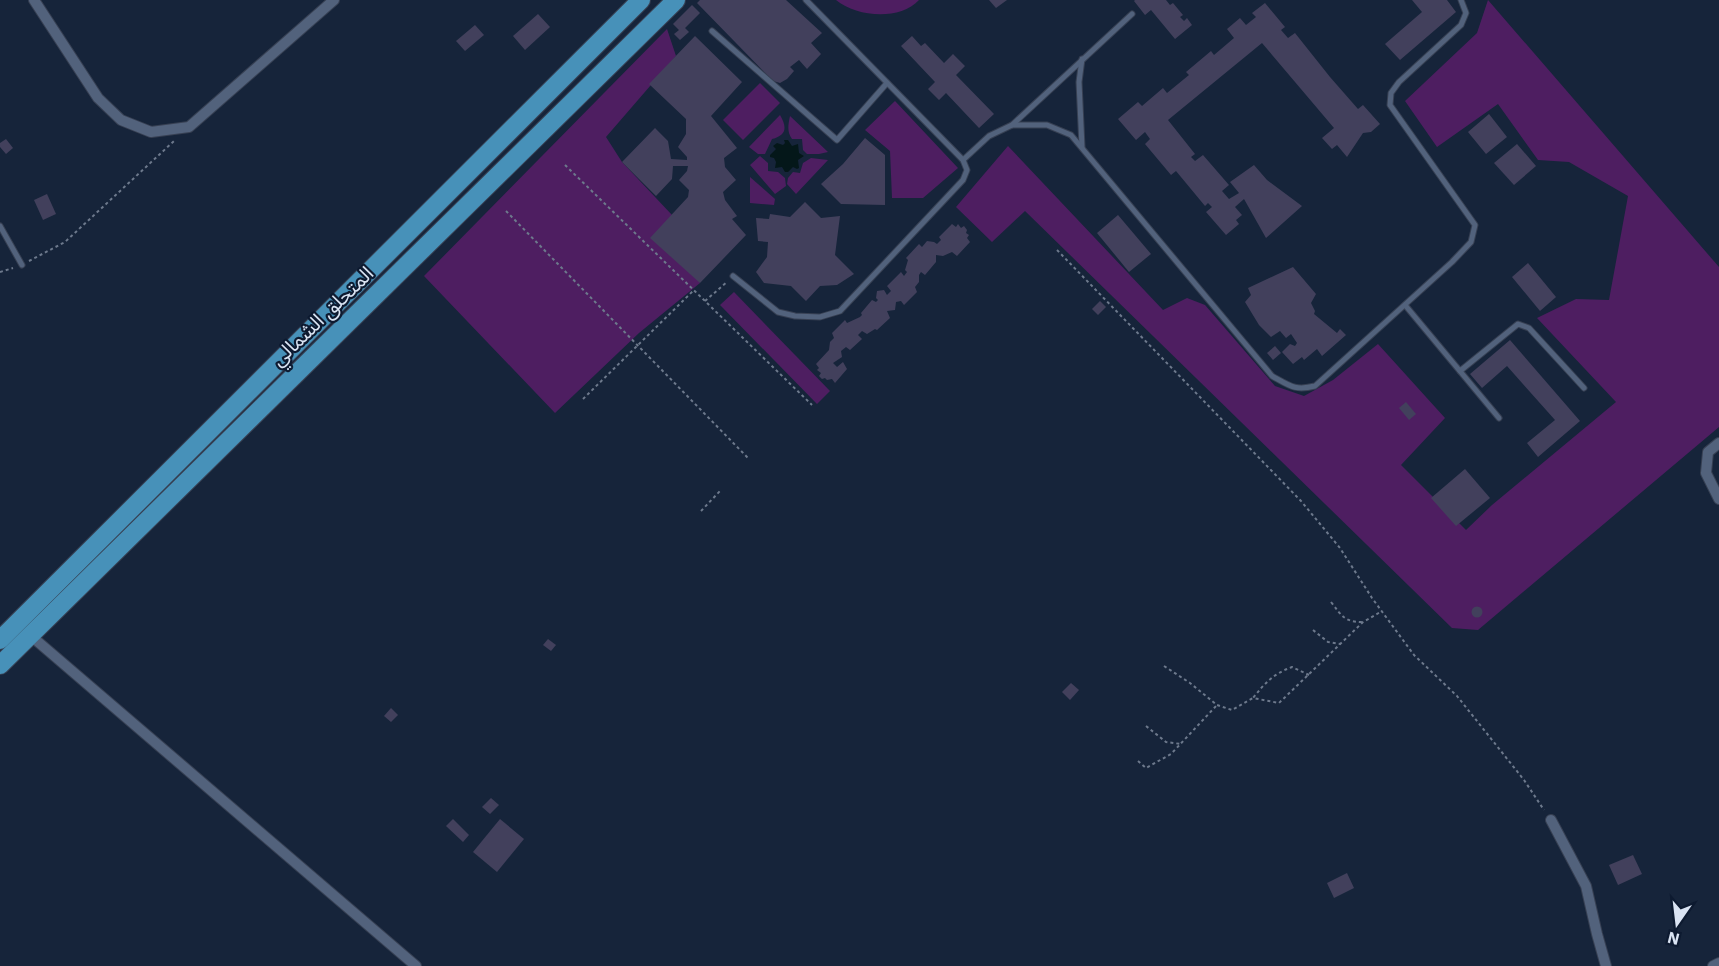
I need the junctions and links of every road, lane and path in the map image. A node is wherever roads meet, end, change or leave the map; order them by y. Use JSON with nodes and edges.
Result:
{"nodes":[{"id":1,"x":34,"y":0,"type":"edge"},
{"id":2,"x":334,"y":0,"type":"edge"},
{"id":3,"x":641,"y":0,"type":"edge"},
{"id":4,"x":676,"y":0,"type":"edge"},
{"id":5,"x":806,"y":0,"type":"edge"},
{"id":6,"x":1461,"y":0,"type":"edge"},
{"id":7,"x":1132,"y":14,"type":"dead end"},
{"id":8,"x":712,"y":31,"type":"dead end"},
{"id":9,"x":1082,"y":59,"type":"junction"},
{"id":10,"x":888,"y":83,"type":"junction"},
{"id":11,"x":1012,"y":125,"type":"junction"},
{"id":12,"x":189,"y":127,"type":"junction"},
{"id":13,"x":1082,"y":147,"type":"junction"},
{"id":14,"x":963,"y":160,"type":"junction"},
{"id":15,"x":565,"y":165,"type":"dead end"},
{"id":16,"x":506,"y":212,"type":"dead end"},
{"id":17,"x":0,"y":226,"type":"edge"},
{"id":18,"x":1057,"y":250,"type":"dead end"},
{"id":19,"x":22,"y":265,"type":"junction"},
{"id":20,"x":0,"y":272,"type":"edge"},
{"id":21,"x":733,"y":276,"type":"joint"},
{"id":22,"x":693,"y":290,"type":"junction"},
{"id":23,"x":705,"y":301,"type":"junction"},
{"id":24,"x":1405,"y":304,"type":"junction"},
{"id":25,"x":638,"y":345,"type":"junction"},
{"id":26,"x":1460,"y":371,"type":"junction"},
{"id":27,"x":1584,"y":388,"type":"dead end"},
{"id":28,"x":583,"y":399,"type":"dead end"},
{"id":29,"x":812,"y":405,"type":"dead end"},
{"id":30,"x":1499,"y":418,"type":"dead end"},
{"id":31,"x":1719,"y":442,"type":"edge"},
{"id":32,"x":748,"y":458,"type":"dead end"},
{"id":33,"x":720,"y":491,"type":"dead end"},
{"id":34,"x":1719,"y":499,"type":"edge"},
{"id":35,"x":701,"y":511,"type":"dead end"},
{"id":36,"x":1331,"y":602,"type":"dead end"},
{"id":37,"x":1382,"y":611,"type":"junction"},
{"id":38,"x":1363,"y":622,"type":"junction"},
{"id":39,"x":1313,"y":630,"type":"dead end"},
{"id":40,"x":30,"y":635,"type":"junction"},
{"id":41,"x":0,"y":639,"type":"edge"},
{"id":42,"x":1341,"y":644,"type":"junction"},
{"id":43,"x":0,"y":664,"type":"edge"},
{"id":44,"x":1164,"y":666,"type":"dead end"},
{"id":45,"x":1309,"y":675,"type":"junction"},
{"id":46,"x":1253,"y":698,"type":"junction"},
{"id":47,"x":1218,"y":705,"type":"junction"},
{"id":48,"x":1146,"y":726,"type":"dead end"},
{"id":49,"x":1181,"y":744,"type":"junction"},
{"id":50,"x":1138,"y":761,"type":"dead end"},
{"id":51,"x":1551,"y":820,"type":"joint"},
{"id":52,"x":1719,"y":963,"type":"edge"},
{"id":53,"x":416,"y":966,"type":"edge"},
{"id":54,"x":1606,"y":966,"type":"edge"},
{"id":55,"x":1713,"y":966,"type":"edge"}],
"edges":[{"from":1,"to":12,"type":"street"},
{"from":2,"to":12,"type":"street"},
{"from":3,"to":41,"type":"highway","name":"المتحلق الشمالي"},
{"from":4,"to":40,"type":"highway","name":"المتحلق الشمالي"},
{"from":5,"to":10,"type":"lane"},
{"from":6,"to":24,"type":"lane"},
{"from":7,"to":9,"type":"lane"},
{"from":8,"to":10,"type":"lane"},
{"from":9,"to":11,"type":"lane"},
{"from":9,"to":13,"type":"lane"},
{"from":10,"to":14,"type":"lane"},
{"from":11,"to":13,"type":"lane"},
{"from":11,"to":14,"type":"lane"},
{"from":12,"to":19,"type":"path"},
{"from":13,"to":24,"type":"lane"},
{"from":14,"to":21,"type":"lane"},
{"from":15,"to":22,"type":"path"},
{"from":16,"to":25,"type":"path"},
{"from":17,"to":19,"type":"lane"},
{"from":18,"to":37,"type":"path"},
{"from":19,"to":20,"type":"path"},
{"from":21,"to":23,"type":"path"},
{"from":22,"to":23,"type":"path"},
{"from":22,"to":25,"type":"path"},
{"from":23,"to":29,"type":"path"},
{"from":24,"to":26,"type":"lane"},
{"from":25,"to":28,"type":"path"},
{"from":25,"to":32,"type":"path"},
{"from":26,"to":27,"type":"lane"},
{"from":26,"to":30,"type":"lane"},
{"from":31,"to":34,"type":"street"},
{"from":33,"to":35,"type":"path"},
{"from":36,"to":38,"type":"path"},
{"from":37,"to":38,"type":"path"},
{"from":37,"to":51,"type":"path"},
{"from":38,"to":42,"type":"path"},
{"from":39,"to":42,"type":"path"},
{"from":40,"to":43,"type":"highway","name":"المتحلق الشمالي"},
{"from":40,"to":53,"type":"street"},
{"from":42,"to":45,"type":"path"},
{"from":44,"to":47,"type":"path"},
{"from":45,"to":46,"type":"path"},
{"from":45,"to":46,"type":"path"},
{"from":46,"to":47,"type":"path"},
{"from":47,"to":49,"type":"path"},
{"from":48,"to":49,"type":"path"},
{"from":49,"to":50,"type":"path"},
{"from":51,"to":54,"type":"street"},
{"from":52,"to":55,"type":"street"}]}
